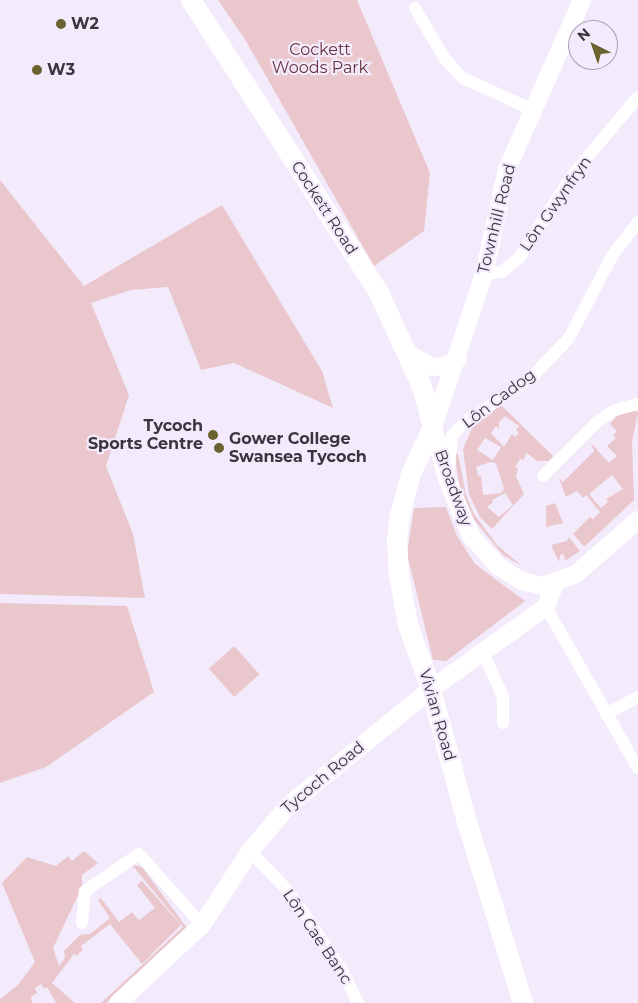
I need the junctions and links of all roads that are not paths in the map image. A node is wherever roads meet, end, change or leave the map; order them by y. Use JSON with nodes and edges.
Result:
{"nodes":[{"id":1,"x":191,"y":0,"type":"edge"},
{"id":2,"x":582,"y":0,"type":"edge"},
{"id":3,"x":416,"y":8,"type":"dead end"},
{"id":4,"x":638,"y":97,"type":"edge"},
{"id":5,"x":533,"y":110,"type":"junction"},
{"id":6,"x":638,"y":222,"type":"edge"},
{"id":7,"x":484,"y":274,"type":"junction"},
{"id":8,"x":407,"y":353,"type":"junction"},
{"id":9,"x":458,"y":359,"type":"junction"},
{"id":10,"x":426,"y":400,"type":"junction"},
{"id":11,"x":638,"y":404,"type":"edge"},
{"id":12,"x":433,"y":427,"type":"junction"},
{"id":13,"x":411,"y":474,"type":"junction"},
{"id":14,"x":543,"y":476,"type":"dead end"},
{"id":15,"x":449,"y":483,"type":"junction"},
{"id":16,"x":638,"y":520,"type":"edge"},
{"id":17,"x":555,"y":583,"type":"junction"},
{"id":18,"x":546,"y":607,"type":"junction"},
{"id":19,"x":483,"y":652,"type":"junction"},
{"id":20,"x":431,"y":689,"type":"junction"},
{"id":21,"x":638,"y":697,"type":"edge"},
{"id":22,"x":606,"y":714,"type":"junction"},
{"id":23,"x":503,"y":723,"type":"dead end"},
{"id":24,"x":638,"y":768,"type":"edge"},
{"id":25,"x":250,"y":851,"type":"junction"},
{"id":26,"x":82,"y":923,"type":"dead end"},
{"id":27,"x":202,"y":925,"type":"junction"},
{"id":28,"x":127,"y":1000,"type":"edge"},
{"id":29,"x":358,"y":1003,"type":"edge"},
{"id":30,"x":523,"y":1003,"type":"edge"}],
"edges":[{"from":1,"to":8,"type":"main road","name":"Cockett Road"},
{"from":2,"to":5,"type":"street","name":"Townhill Road"},
{"from":3,"to":5,"type":"street"},
{"from":4,"to":7,"type":"street","name":"Lôn Gwynfryn"},
{"from":5,"to":7,"type":"street","name":"Townhill Road"},
{"from":6,"to":15,"type":"street","name":"Lôn Cadog"},
{"from":7,"to":9,"type":"street","name":"Townhill Road"},
{"from":8,"to":9,"type":"street"},
{"from":8,"to":10,"type":"main road","name":"Cockett Road"},
{"from":9,"to":12,"type":"street","name":"Townhill Road"},
{"from":10,"to":12,"type":"main road","name":"Cockett Road"},
{"from":10,"to":13,"type":"main road"},
{"from":11,"to":14,"type":"street"},
{"from":12,"to":13,"type":"main road","name":"Vivian Road"},
{"from":12,"to":15,"type":"street","name":"Broadway"},
{"from":13,"to":20,"type":"main road","name":"Vivian Road"},
{"from":15,"to":17,"type":"street","name":"Broadway"},
{"from":16,"to":17,"type":"street","name":"Broadway"},
{"from":17,"to":18,"type":"street"},
{"from":18,"to":19,"type":"street","name":"Tycoch Road"},
{"from":18,"to":22,"type":"street"},
{"from":19,"to":20,"type":"street","name":"Tycoch Road"},
{"from":19,"to":23,"type":"street"},
{"from":20,"to":25,"type":"street","name":"Tycoch Road"},
{"from":20,"to":30,"type":"main road","name":"Vivian Road"},
{"from":21,"to":22,"type":"street"},
{"from":22,"to":24,"type":"street"},
{"from":25,"to":27,"type":"street","name":"Tycoch Road"},
{"from":25,"to":29,"type":"street","name":"Lôn Cae Banc"},
{"from":26,"to":27,"type":"street"},
{"from":27,"to":28,"type":"street","name":"Tycoch Road"}]}
